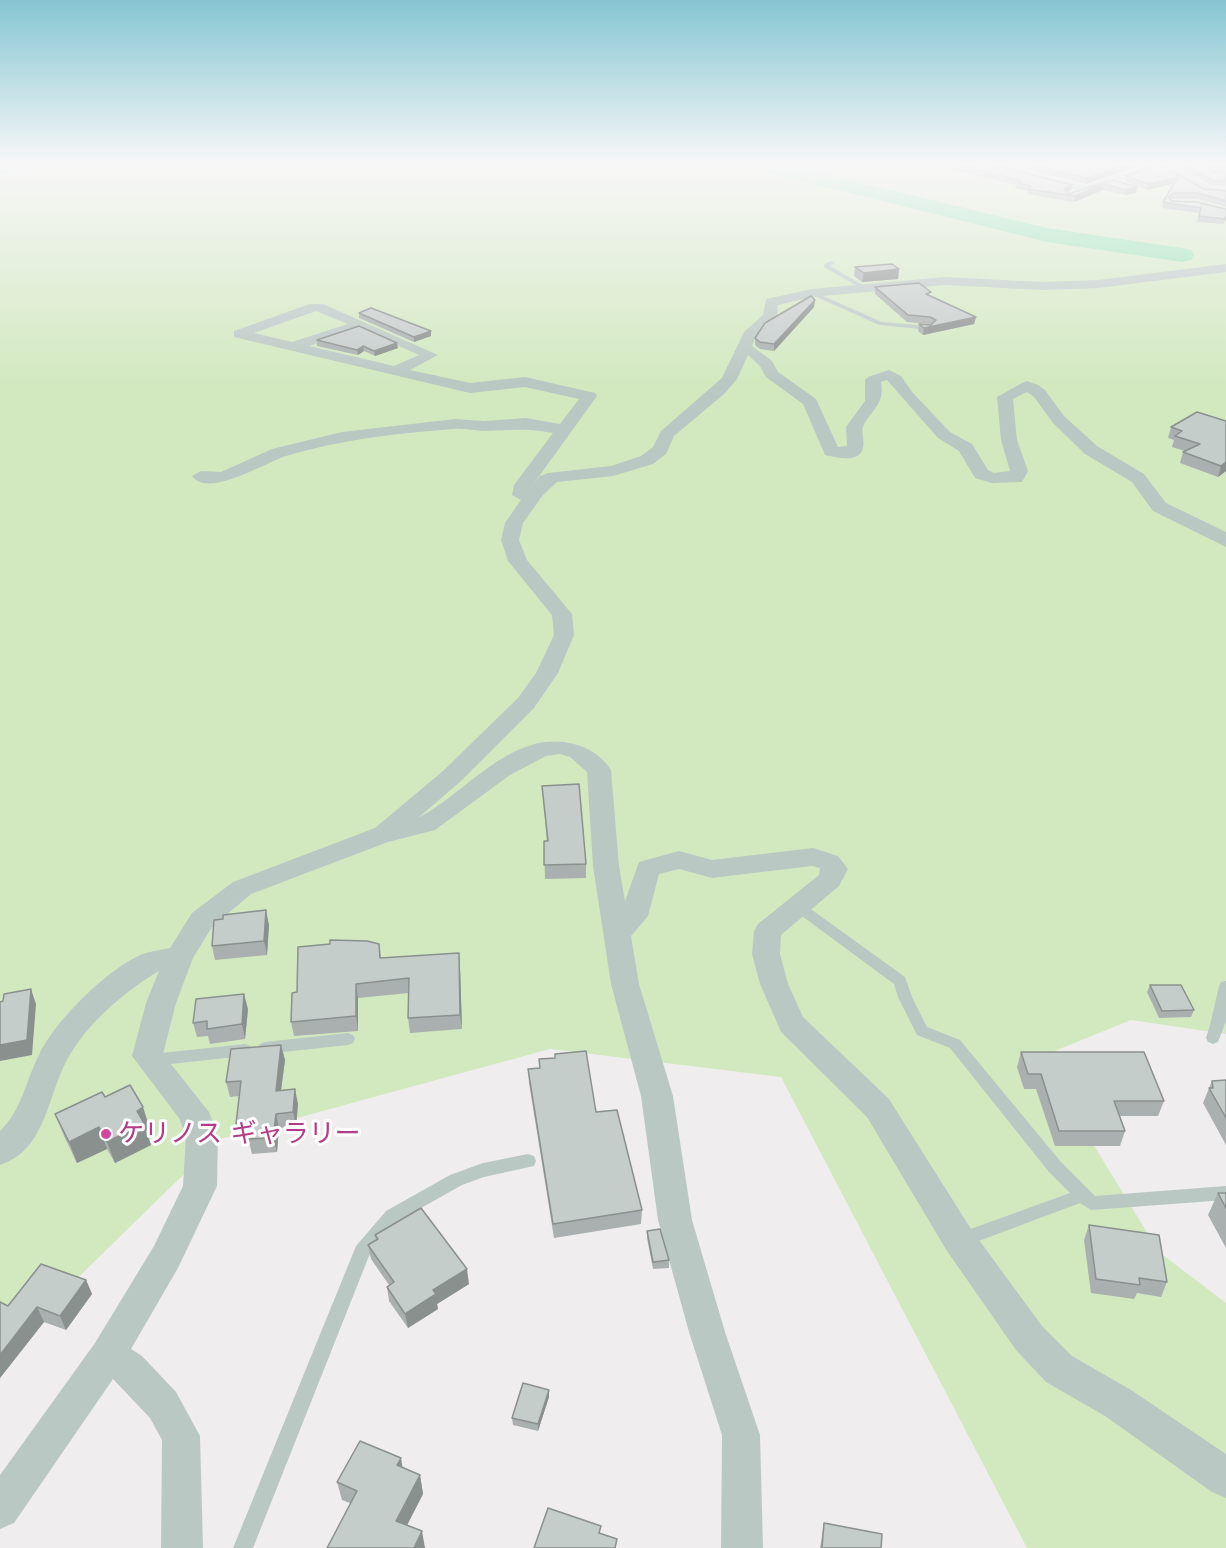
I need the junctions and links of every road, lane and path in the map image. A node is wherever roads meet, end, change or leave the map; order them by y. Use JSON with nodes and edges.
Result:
{"nodes":[{"id":1,"x":832,"y":262,"type":"dead end"},
{"id":2,"x":1226,"y":268,"type":"edge"},
{"id":3,"x":1176,"y":276,"type":"junction"},
{"id":4,"x":1226,"y":278,"type":"edge"},
{"id":5,"x":866,"y":289,"type":"junction"},
{"id":6,"x":812,"y":293,"type":"junction"},
{"id":7,"x":361,"y":324,"type":"junction"},
{"id":8,"x":929,"y":328,"type":"edge"},
{"id":9,"x":291,"y":346,"type":"junction"},
{"id":10,"x":744,"y":348,"type":"junction"},
{"id":11,"x":397,"y":369,"type":"junction"},
{"id":12,"x":564,"y":430,"type":"junction"},
{"id":13,"x":201,"y":476,"type":"dead end"},
{"id":14,"x":529,"y":503,"type":"junction"},
{"id":15,"x":1226,"y":541,"type":"edge"},
{"id":16,"x":384,"y":834,"type":"junction"},
{"id":17,"x":796,"y":905,"type":"junction"},
{"id":18,"x":618,"y":933,"type":"junction"},
{"id":19,"x":179,"y":957,"type":"junction"},
{"id":20,"x":1226,"y":986,"type":"edge"},
{"id":21,"x":1213,"y":1038,"type":"dead end"},
{"id":22,"x":348,"y":1039,"type":"dead end"},
{"id":23,"x":151,"y":1060,"type":"junction"},
{"id":24,"x":0,"y":1152,"type":"edge"},
{"id":25,"x":528,"y":1161,"type":"dead end"},
{"id":26,"x":1226,"y":1193,"type":"edge"},
{"id":27,"x":1083,"y":1195,"type":"junction"},
{"id":28,"x":959,"y":1240,"type":"junction"},
{"id":29,"x":108,"y":1355,"type":"junction"},
{"id":30,"x":1226,"y":1478,"type":"edge"},
{"id":31,"x":0,"y":1509,"type":"edge"},
{"id":32,"x":182,"y":1548,"type":"edge"},
{"id":33,"x":243,"y":1548,"type":"edge"},
{"id":34,"x":742,"y":1548,"type":"edge"}],
"edges":[{"from":1,"to":5,"type":"lane"},
{"from":2,"to":3,"type":"street"},
{"from":3,"to":4,"type":"street"},
{"from":3,"to":5,"type":"street"},
{"from":5,"to":6,"type":"street"},
{"from":6,"to":8,"type":"lane"},
{"from":6,"to":10,"type":"street"},
{"from":7,"to":9,"type":"street"},
{"from":7,"to":9,"type":"street"},
{"from":7,"to":11,"type":"street"},
{"from":9,"to":11,"type":"street"},
{"from":10,"to":14,"type":"street"},
{"from":10,"to":15,"type":"street"},
{"from":11,"to":12,"type":"street"},
{"from":12,"to":13,"type":"street"},
{"from":12,"to":14,"type":"street"},
{"from":14,"to":16,"type":"street"},
{"from":16,"to":18,"type":"street"},
{"from":16,"to":19,"type":"street"},
{"from":17,"to":18,"type":"street"},
{"from":17,"to":27,"type":"lane"},
{"from":17,"to":28,"type":"street"},
{"from":18,"to":34,"type":"street"},
{"from":19,"to":23,"type":"street"},
{"from":19,"to":24,"type":"street"},
{"from":20,"to":21,"type":"lane"},
{"from":22,"to":23,"type":"lane"},
{"from":23,"to":29,"type":"street"},
{"from":25,"to":33,"type":"lane"},
{"from":26,"to":27,"type":"lane"},
{"from":27,"to":28,"type":"lane"},
{"from":28,"to":30,"type":"street"},
{"from":29,"to":31,"type":"street"},
{"from":29,"to":32,"type":"street"}]}
